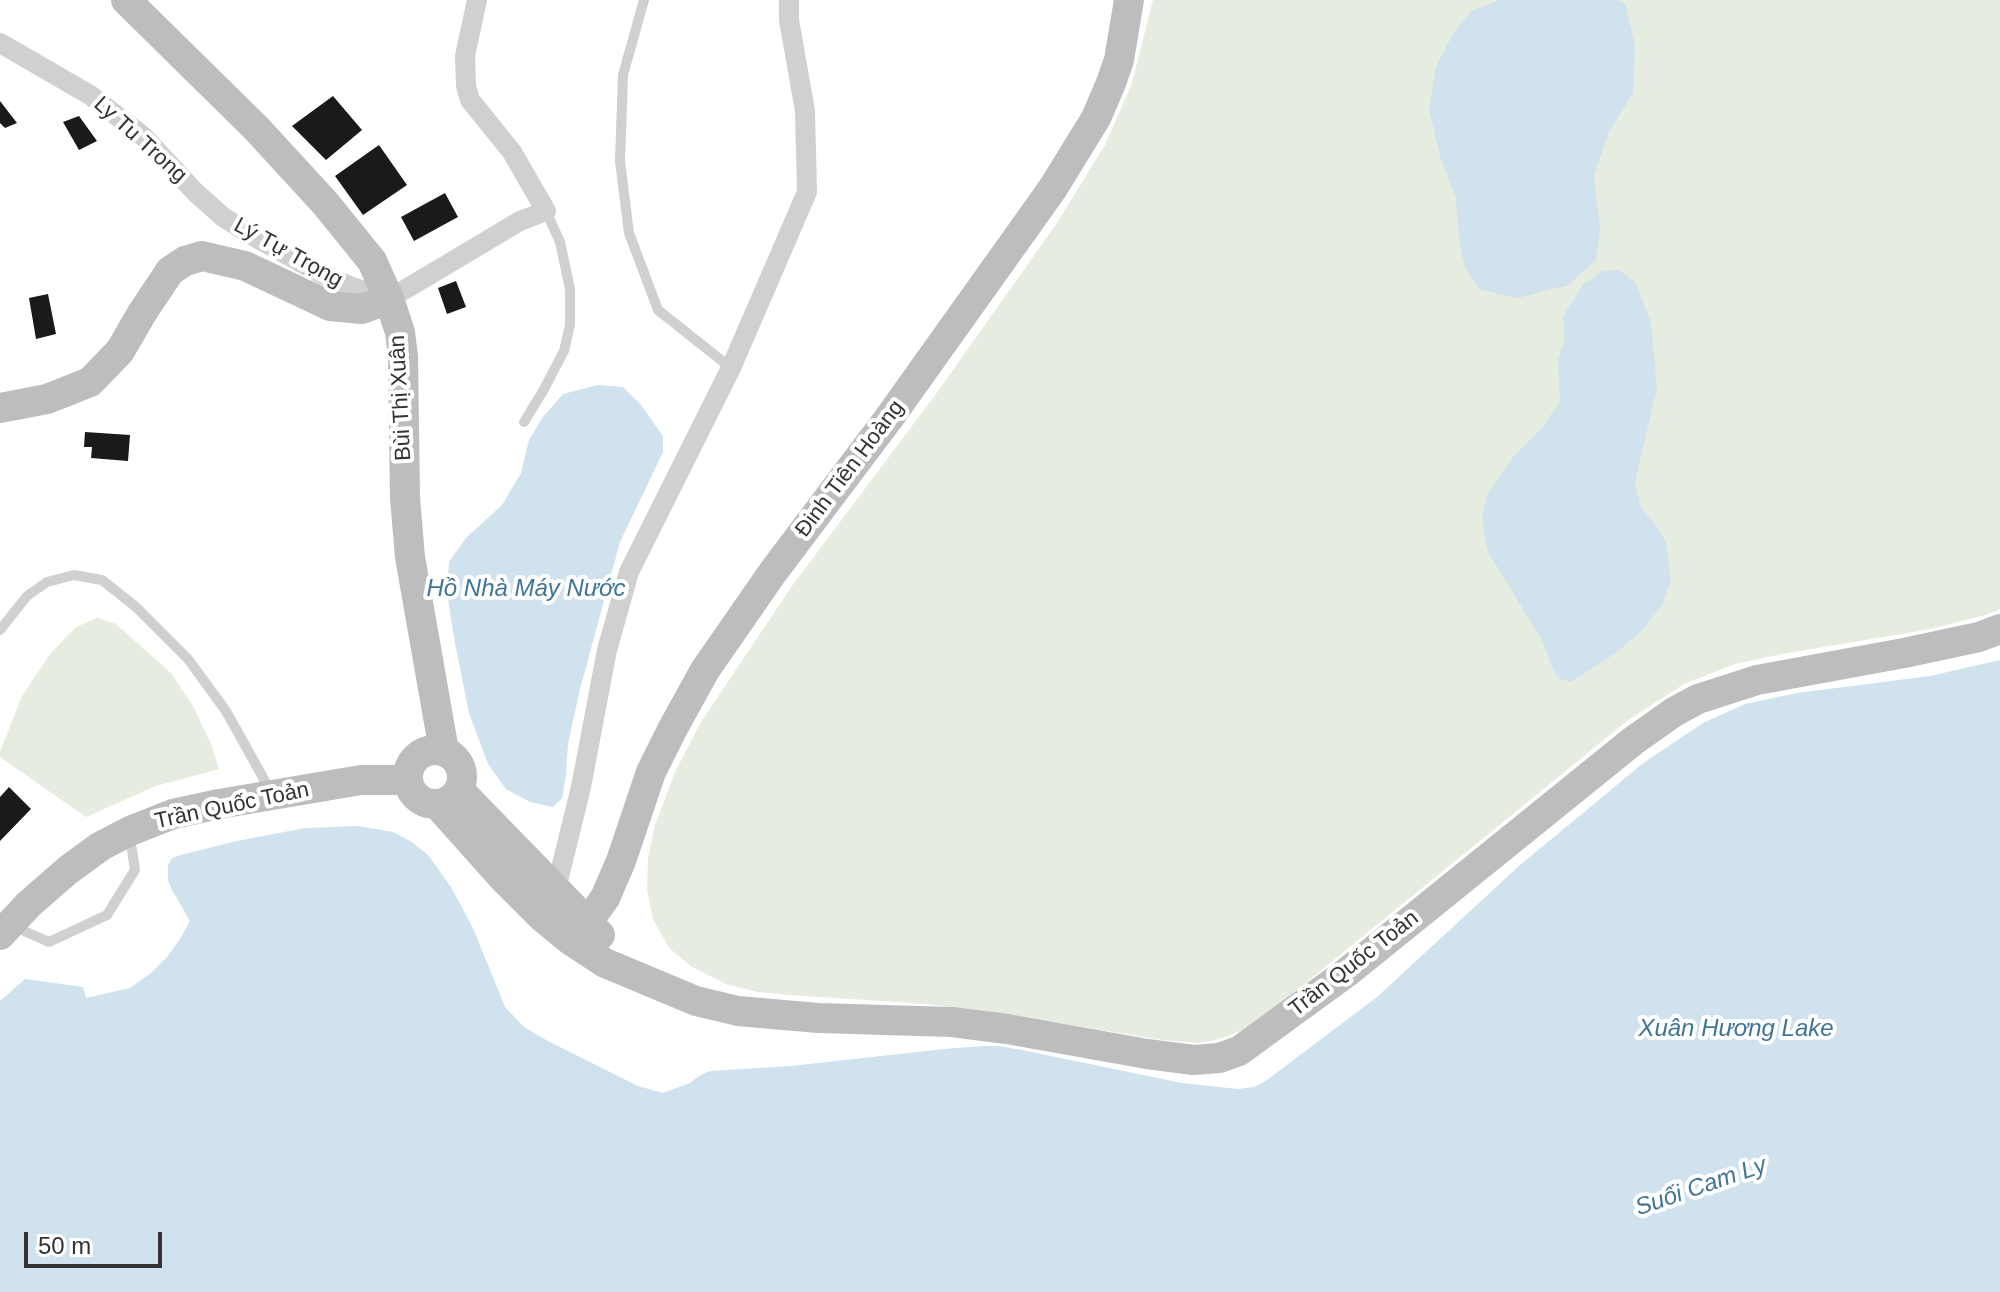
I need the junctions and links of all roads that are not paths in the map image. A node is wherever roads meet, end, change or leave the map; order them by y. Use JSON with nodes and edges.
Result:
{"nodes":[{"id":1,"x":126,"y":0,"type":"edge"},
{"id":2,"x":477,"y":0,"type":"edge"},
{"id":3,"x":644,"y":0,"type":"edge"},
{"id":4,"x":789,"y":0,"type":"edge"},
{"id":5,"x":1129,"y":0,"type":"edge"},
{"id":6,"x":0,"y":43,"type":"edge"},
{"id":7,"x":546,"y":211,"type":"junction"},
{"id":8,"x":389,"y":299,"type":"junction"},
{"id":9,"x":731,"y":368,"type":"junction"},
{"id":10,"x":0,"y":408,"type":"edge"},
{"id":11,"x":524,"y":422,"type":"dead end"},
{"id":12,"x":2000,"y":629,"type":"edge"},
{"id":13,"x":0,"y":630,"type":"edge"},
{"id":14,"x":444,"y":751,"type":"junction"},
{"id":15,"x":407,"y":780,"type":"junction"},
{"id":16,"x":272,"y":794,"type":"junction"},
{"id":17,"x":449,"y":798,"type":"junction"},
{"id":18,"x":130,"y":831,"type":"junction"},
{"id":19,"x":556,"y":889,"type":"junction"},
{"id":20,"x":5,"y":930,"type":"edge"},
{"id":21,"x":578,"y":932,"type":"junction"}],
"edges":[{"from":1,"to":8,"type":"main road","name":"Bùi Thị Xuân"},
{"from":2,"to":7,"type":"street"},
{"from":3,"to":9,"type":"lane"},
{"from":4,"to":9,"type":"street"},
{"from":5,"to":21,"type":"main road","name":"Đinh Tiên Hoàng"},
{"from":6,"to":8,"type":"street","name":"Lý Tự Trọng"},
{"from":7,"to":8,"type":"street"},
{"from":7,"to":11,"type":"lane"},
{"from":8,"to":10,"type":"main road"},
{"from":8,"to":14,"type":"main road","name":"Bùi Thị Xuân"},
{"from":9,"to":19,"type":"street"},
{"from":12,"to":21,"type":"main road","name":"Trần Quốc Toản"},
{"from":13,"to":16,"type":"lane"},
{"from":14,"to":15,"type":"main road"},
{"from":14,"to":17,"type":"main road"},
{"from":15,"to":16,"type":"main road","name":"Trần Quốc Toản"},
{"from":15,"to":17,"type":"main road"},
{"from":16,"to":18,"type":"main road","name":"Trần Quốc Toản"},
{"from":17,"to":19,"type":"main road","name":"Trần Quốc Toản"},
{"from":17,"to":21,"type":"main road","name":"Trần Quốc Toản"},
{"from":18,"to":20,"type":"main road","name":"Trần Quốc Toản"},
{"from":18,"to":20,"type":"lane"},
{"from":19,"to":21,"type":"main road","name":"Trần Quốc Toản"}]}
